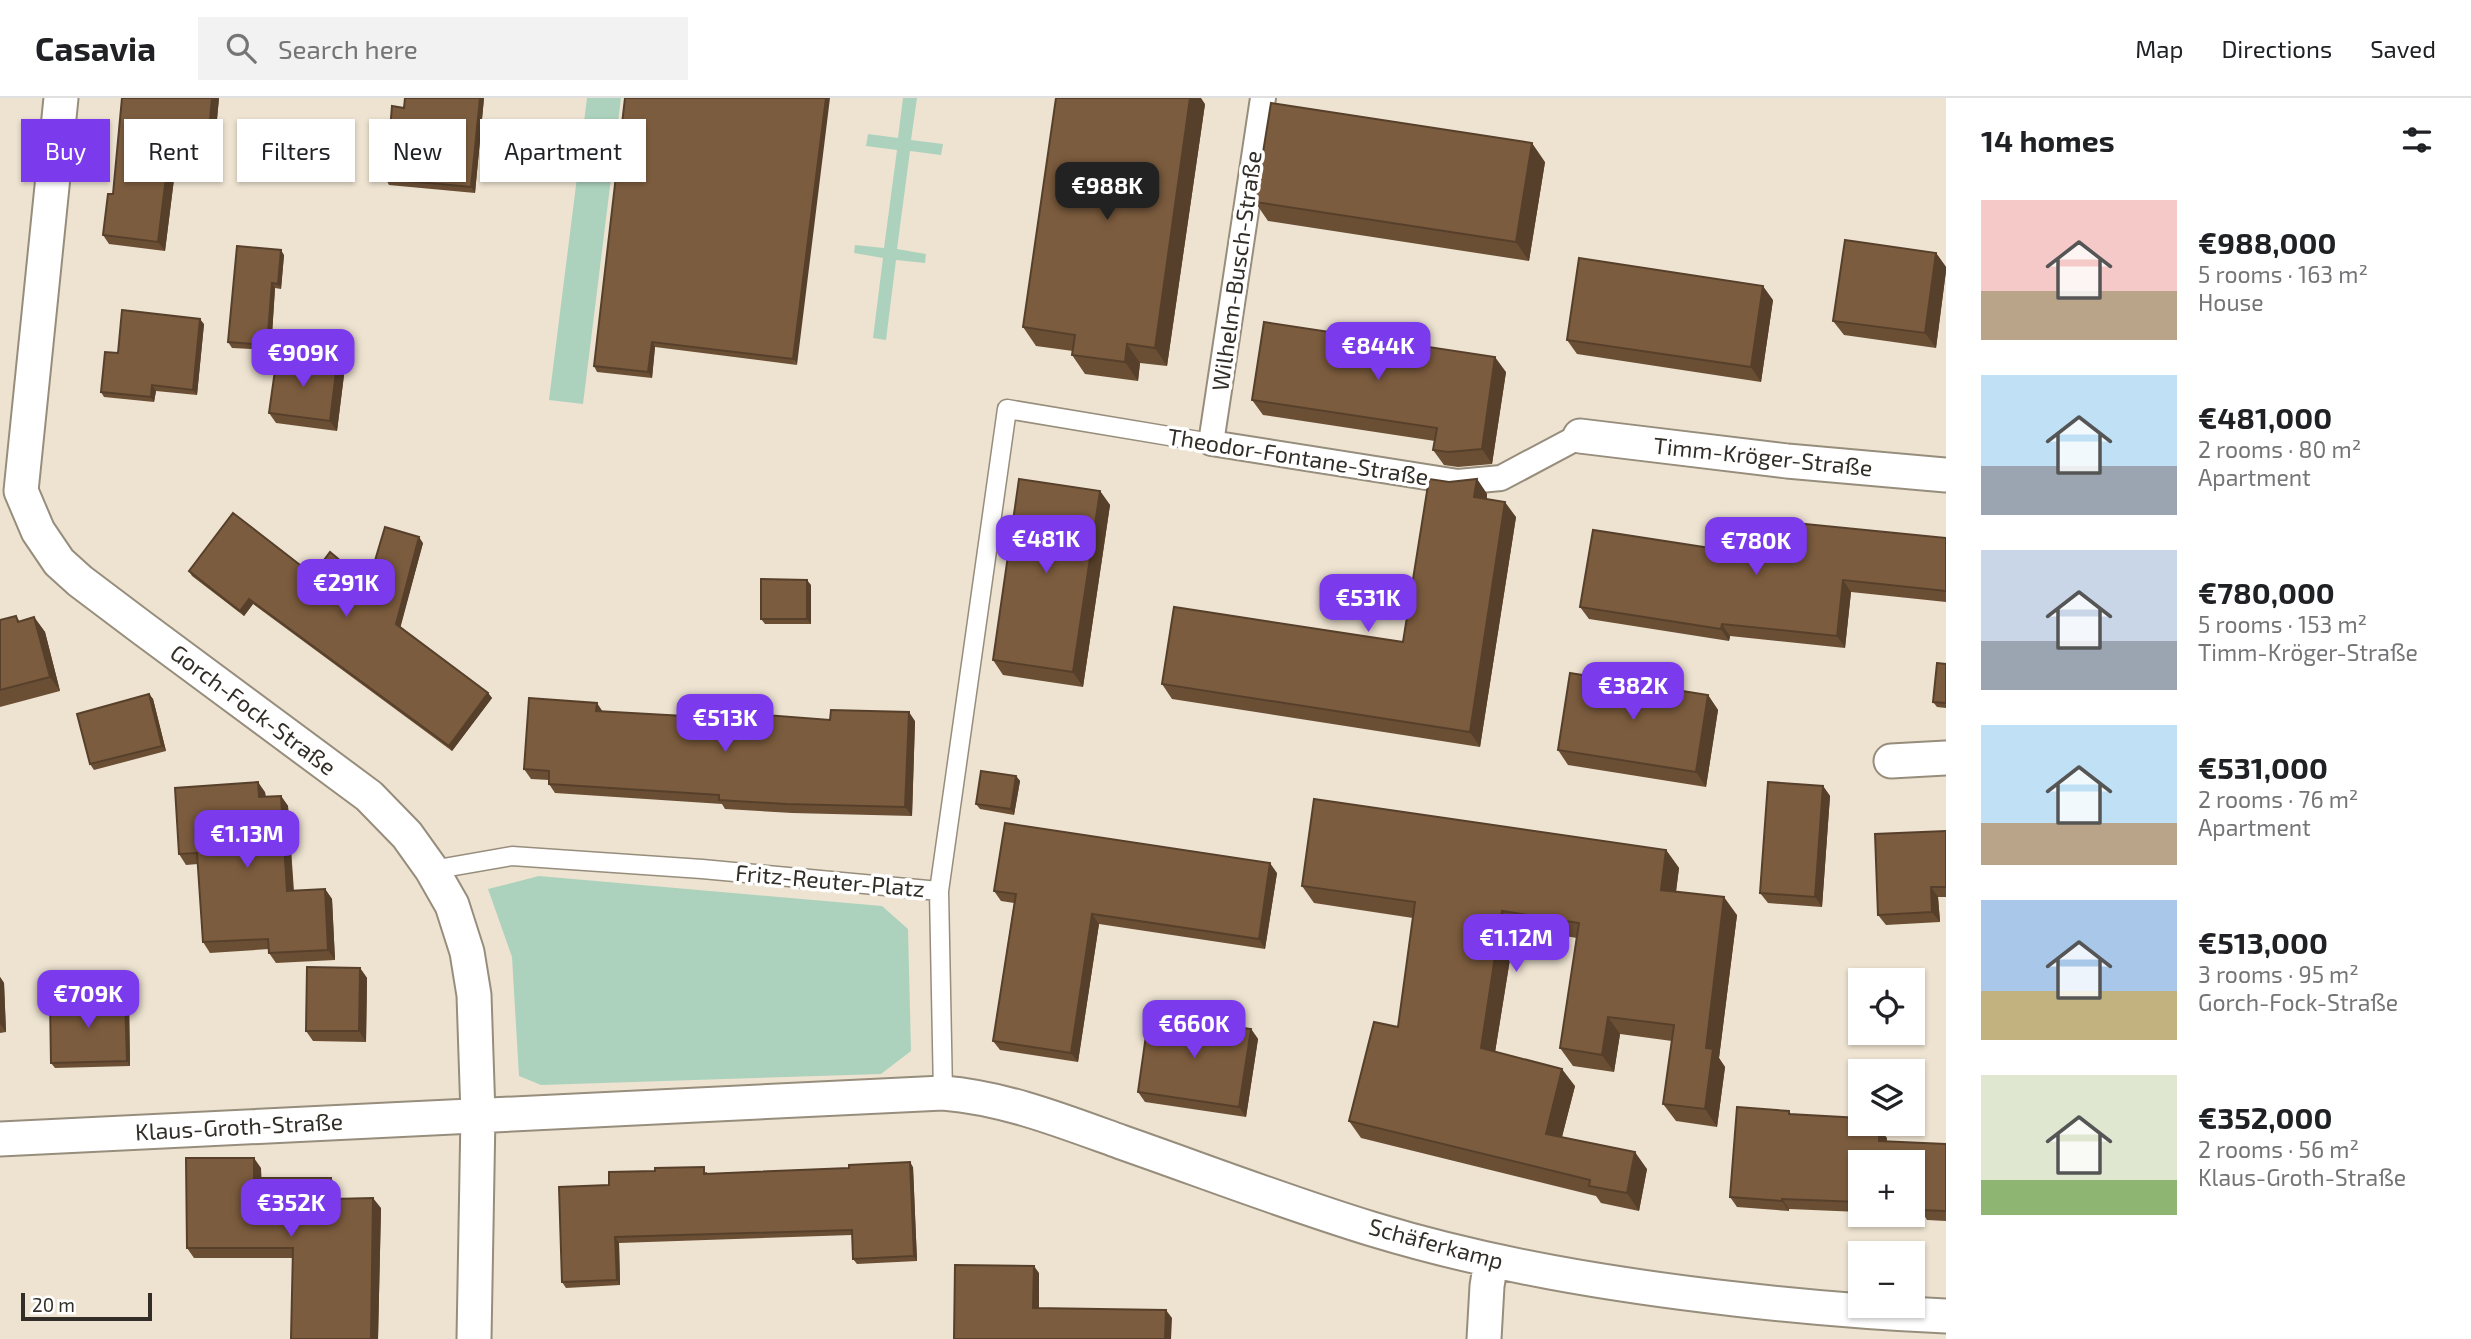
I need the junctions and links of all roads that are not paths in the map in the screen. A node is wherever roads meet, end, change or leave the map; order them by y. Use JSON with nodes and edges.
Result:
{"nodes":[{"id":1,"x":61,"y":98,"type":"edge"},
{"id":2,"x":1263,"y":98,"type":"edge"},
{"id":3,"x":1580,"y":436,"type":"joint"},
{"id":4,"x":1211,"y":443,"type":"junction"},
{"id":5,"x":1946,"y":475,"type":"edge"},
{"id":6,"x":11,"y":490,"type":"edge"},
{"id":7,"x":1946,"y":758,"type":"edge"},
{"id":8,"x":1891,"y":761,"type":"dead end"},
{"id":9,"x":432,"y":870,"type":"junction"},
{"id":10,"x":939,"y":891,"type":"junction"},
{"id":11,"x":943,"y":1093,"type":"junction"},
{"id":12,"x":478,"y":1115,"type":"junction"},
{"id":13,"x":0,"y":1139,"type":"edge"},
{"id":14,"x":1491,"y":1261,"type":"junction"},
{"id":15,"x":1946,"y":1316,"type":"edge"},
{"id":16,"x":474,"y":1339,"type":"edge"},
{"id":17,"x":1483,"y":1339,"type":"edge"}],
"edges":[{"from":1,"to":6,"type":"street","name":"Gorch-Fock-Straße"},
{"from":2,"to":4,"type":"street","name":"Wilhelm-Busch-Straße"},
{"from":3,"to":4,"type":"street","name":"Theodor-Fontane-Straße"},
{"from":3,"to":5,"type":"street","name":"Timm-Kröger-Straße"},
{"from":4,"to":10,"type":"lane","name":"Theodor-Fontane-Straße"},
{"from":6,"to":9,"type":"street","name":"Gorch-Fock-Straße"},
{"from":7,"to":8,"type":"street"},
{"from":9,"to":10,"type":"lane","name":"Fritz-Reuter-Platz"},
{"from":9,"to":12,"type":"street","name":"Gorch-Fock-Straße"},
{"from":10,"to":11,"type":"lane","name":"Fritz-Reuter-Platz"},
{"from":11,"to":12,"type":"street"},
{"from":11,"to":14,"type":"street","name":"Schäferkamp"},
{"from":12,"to":13,"type":"street","name":"Klaus-Groth-Straße"},
{"from":12,"to":16,"type":"street","name":"Gorch-Fock-Straße"},
{"from":14,"to":15,"type":"street","name":"Schäferkamp"},
{"from":14,"to":17,"type":"street"}]}
